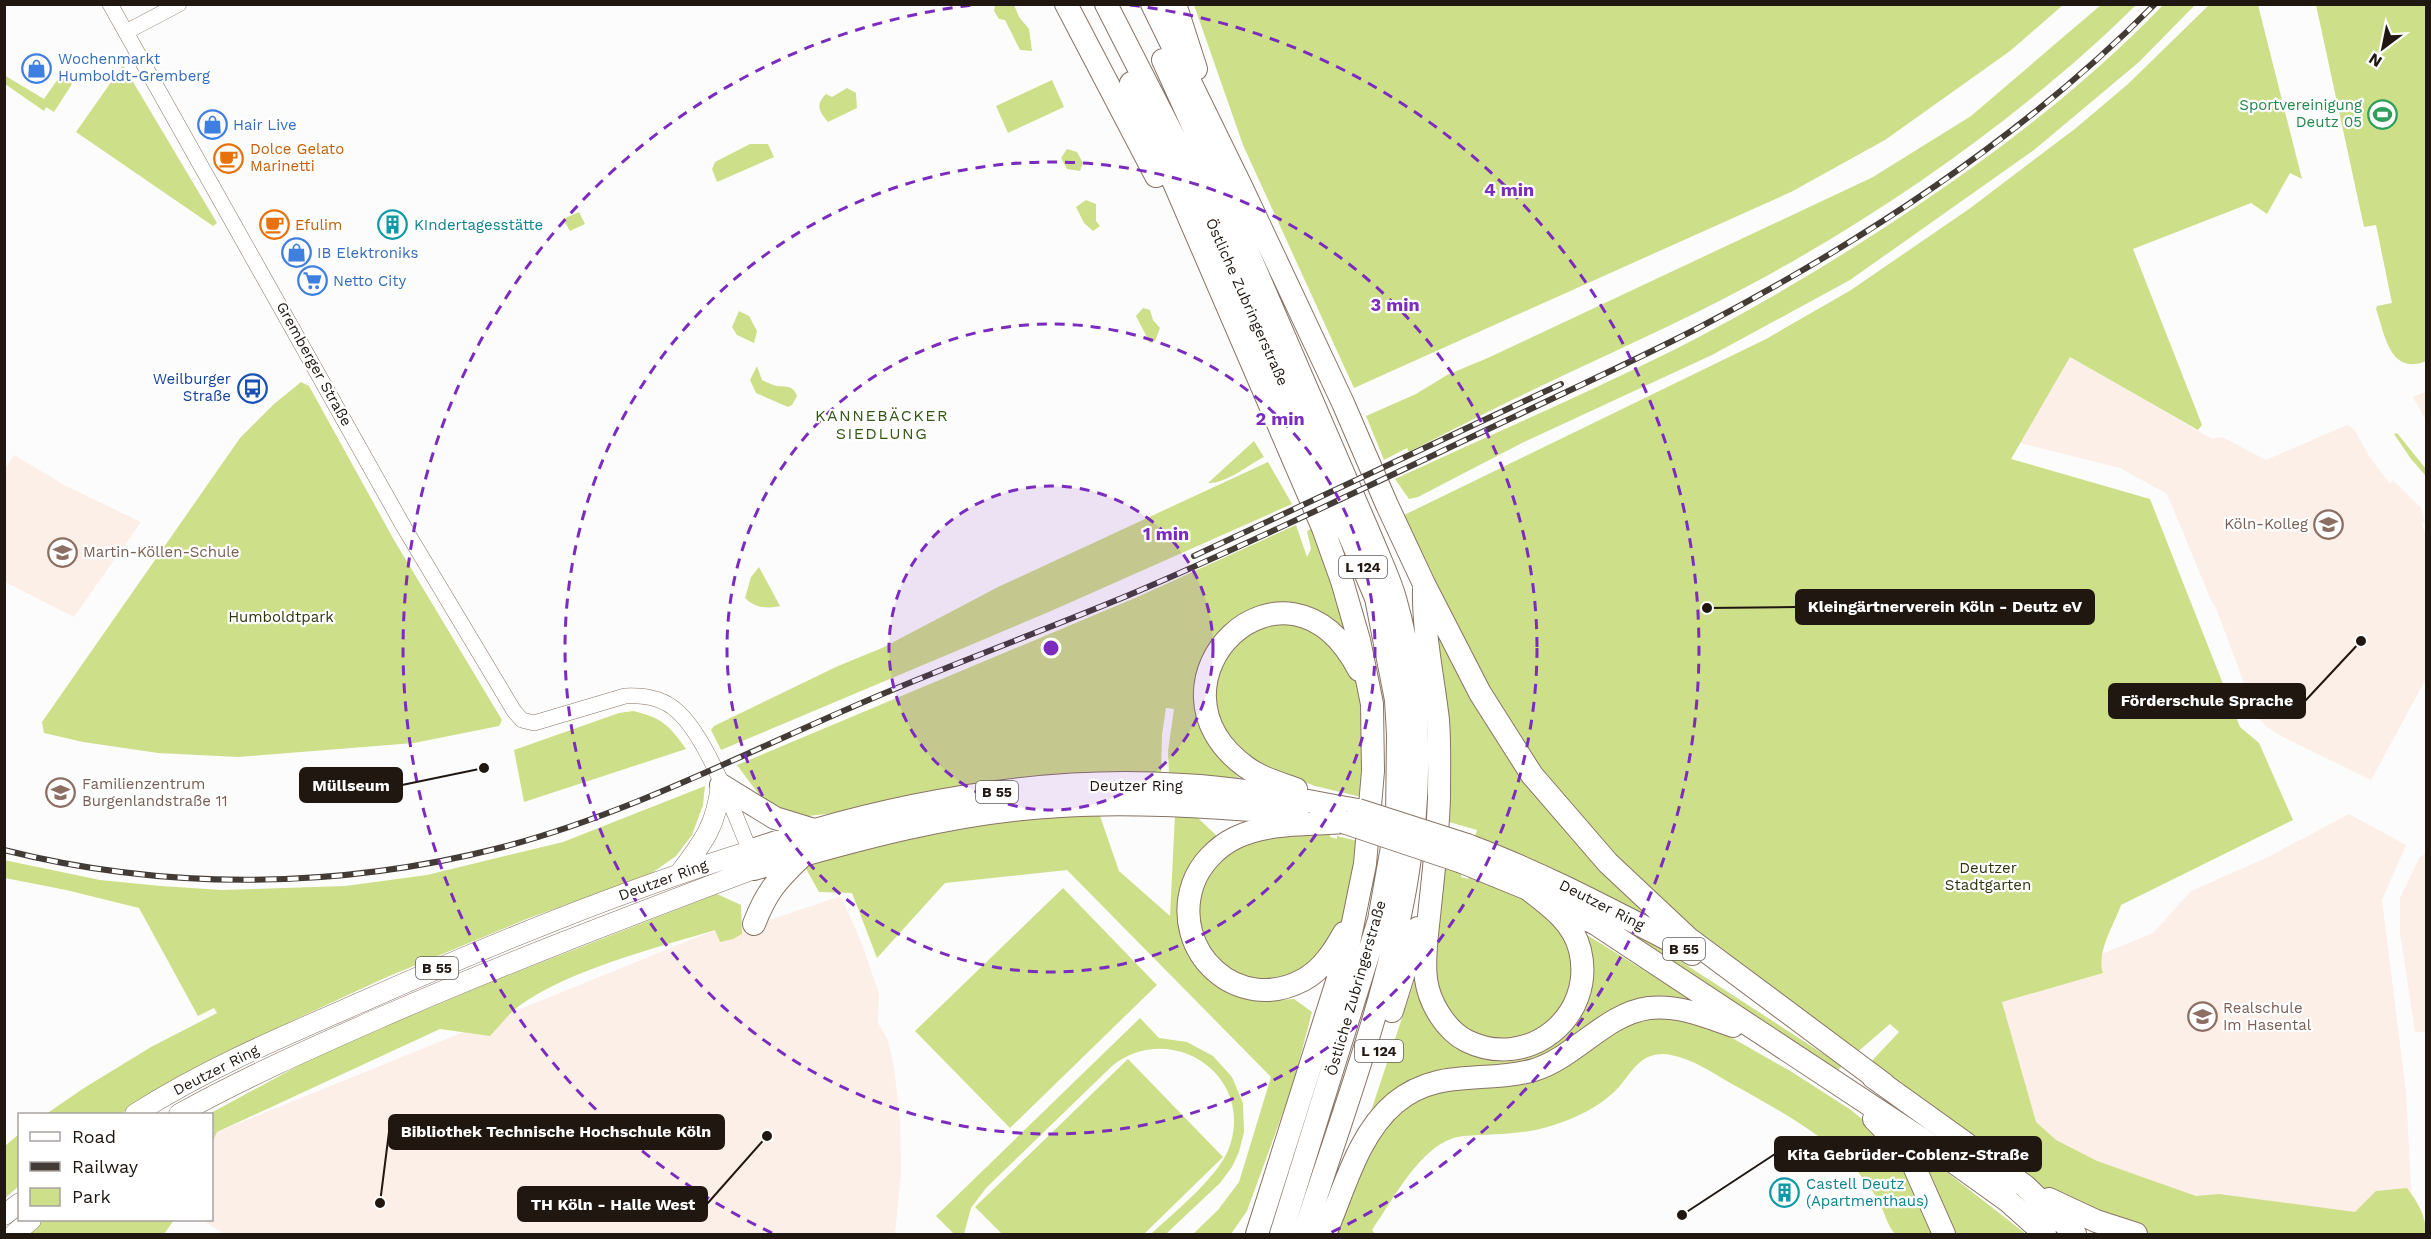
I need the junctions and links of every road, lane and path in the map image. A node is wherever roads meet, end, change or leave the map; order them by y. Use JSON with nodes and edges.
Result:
{"nodes":[{"id":1,"x":110,"y":4,"type":"edge"},
{"id":2,"x":179,"y":4,"type":"edge"},
{"id":3,"x":1066,"y":4,"type":"edge"},
{"id":4,"x":1097,"y":4,"type":"edge"},
{"id":5,"x":1106,"y":4,"type":"edge"},
{"id":6,"x":1137,"y":4,"type":"edge"},
{"id":7,"x":1152,"y":4,"type":"edge"},
{"id":8,"x":1176,"y":4,"type":"edge"},
{"id":9,"x":126,"y":32,"type":"junction"},
{"id":10,"x":1242,"y":188,"type":"junction"},
{"id":11,"x":1222,"y":297,"type":"junction"},
{"id":12,"x":1424,"y":584,"type":"junction"},
{"id":13,"x":1372,"y":704,"type":"junction"},
{"id":14,"x":721,"y":785,"type":"junction"},
{"id":15,"x":1147,"y":794,"type":"junction"},
{"id":16,"x":1340,"y":812,"type":"junction"},
{"id":17,"x":816,"y":830,"type":"junction"},
{"id":18,"x":1465,"y":854,"type":"junction"},
{"id":19,"x":803,"y":855,"type":"junction"},
{"id":20,"x":752,"y":860,"type":"junction"},
{"id":21,"x":1435,"y":866,"type":"junction"},
{"id":22,"x":680,"y":873,"type":"junction"},
{"id":23,"x":1528,"y":889,"type":"junction"},
{"id":24,"x":1356,"y":907,"type":"junction"},
{"id":25,"x":754,"y":924,"type":"dead end"},
{"id":26,"x":1771,"y":1040,"type":"junction"},
{"id":27,"x":1826,"y":1077,"type":"junction"},
{"id":28,"x":1884,"y":1084,"type":"junction"},
{"id":29,"x":137,"y":1113,"type":"edge"},
{"id":30,"x":181,"y":1113,"type":"edge"},
{"id":31,"x":1313,"y":1171,"type":"junction"},
{"id":32,"x":2025,"y":1186,"type":"junction"},
{"id":33,"x":18,"y":1204,"type":"edge"},
{"id":34,"x":4,"y":1215,"type":"edge"},
{"id":35,"x":30,"y":1221,"type":"edge"},
{"id":36,"x":14,"y":1234,"type":"edge"},
{"id":37,"x":1257,"y":1234,"type":"edge"},
{"id":38,"x":1281,"y":1234,"type":"edge"},
{"id":39,"x":1304,"y":1234,"type":"edge"},
{"id":40,"x":1323,"y":1234,"type":"edge"},
{"id":41,"x":1944,"y":1234,"type":"edge"},
{"id":42,"x":2045,"y":1234,"type":"edge"},
{"id":43,"x":2075,"y":1234,"type":"edge"},
{"id":44,"x":2136,"y":1234,"type":"edge"}],
"edges":[{"from":1,"to":9,"type":"street","name":"Gremberger Straße"},
{"from":2,"to":9,"type":"street"},
{"from":3,"to":11,"type":"highway"},
{"from":4,"to":11,"type":"highway"},
{"from":5,"to":31,"type":"highway","name":"Östliche Zubringerstraße","number":"L 124"},
{"from":6,"to":31,"type":"highway","name":"Östliche Zubringerstraße","number":"L 124"},
{"from":7,"to":10,"type":"highway"},
{"from":8,"to":10,"type":"highway"},
{"from":9,"to":14,"type":"street","name":"Gremberger Straße"},
{"from":10,"to":12,"type":"highway"},
{"from":11,"to":13,"type":"highway"},
{"from":12,"to":21,"type":"highway","number":"L 124"},
{"from":12,"to":28,"type":"highway"},
{"from":13,"to":16,"type":"highway"},
{"from":13,"to":24,"type":"highway"},
{"from":14,"to":17,"type":"highway"},
{"from":14,"to":20,"type":"street"},
{"from":14,"to":22,"type":"main road"},
{"from":15,"to":16,"type":"highway","name":"Deutzer Ring","number":"B 55"},
{"from":15,"to":17,"type":"highway","name":"Deutzer Ring","number":"B 55"},
{"from":15,"to":19,"type":"highway","name":"Deutzer Ring","number":"B 55"},
{"from":16,"to":18,"type":"highway","name":"Deutzer Ring","number":"B 55","bridge":true},
{"from":16,"to":24,"type":"highway"},
{"from":17,"to":20,"type":"highway","name":"Deutzer Ring","number":"B 55"},
{"from":18,"to":23,"type":"highway","name":"Deutzer Ring","number":"B 55"},
{"from":18,"to":28,"type":"highway","name":"Deutzer Ring","number":"B 55"},
{"from":19,"to":20,"type":"highway","name":"Deutzer Ring","number":"B 55"},
{"from":19,"to":25,"type":"highway"},
{"from":20,"to":22,"type":"main road","name":"Deutzer Ring","number":"B 55"},
{"from":20,"to":30,"type":"main road","name":"Deutzer Ring","number":"B 55"},
{"from":21,"to":23,"type":"highway"},
{"from":21,"to":40,"type":"highway","number":"L 124"},
{"from":22,"to":29,"type":"main road","name":"Deutzer Ring","number":"B 55"},
{"from":23,"to":26,"type":"highway","name":"Deutzer Ring","number":"B 55"},
{"from":24,"to":37,"type":"highway"},
{"from":26,"to":27,"type":"highway","name":"Deutzer Ring","number":"B 55"},
{"from":26,"to":40,"type":"highway"},
{"from":27,"to":41,"type":"highway","number":"B 55"},
{"from":27,"to":42,"type":"highway","name":"Deutzer Ring","number":"B 55"},
{"from":28,"to":32,"type":"highway","name":"Deutzer Ring","number":"B 55"},
{"from":31,"to":38,"type":"highway","name":"Östliche Zubringerstraße","number":"L 124"},
{"from":31,"to":39,"type":"highway","name":"Östliche Zubringerstraße","number":"L 124"},
{"from":32,"to":43,"type":"highway","name":"Deutzer Ring","number":"B 55"},
{"from":32,"to":44,"type":"highway","number":"B 55"},
{"from":33,"to":34,"type":"main road"},
{"from":35,"to":36,"type":"main road"}]}
